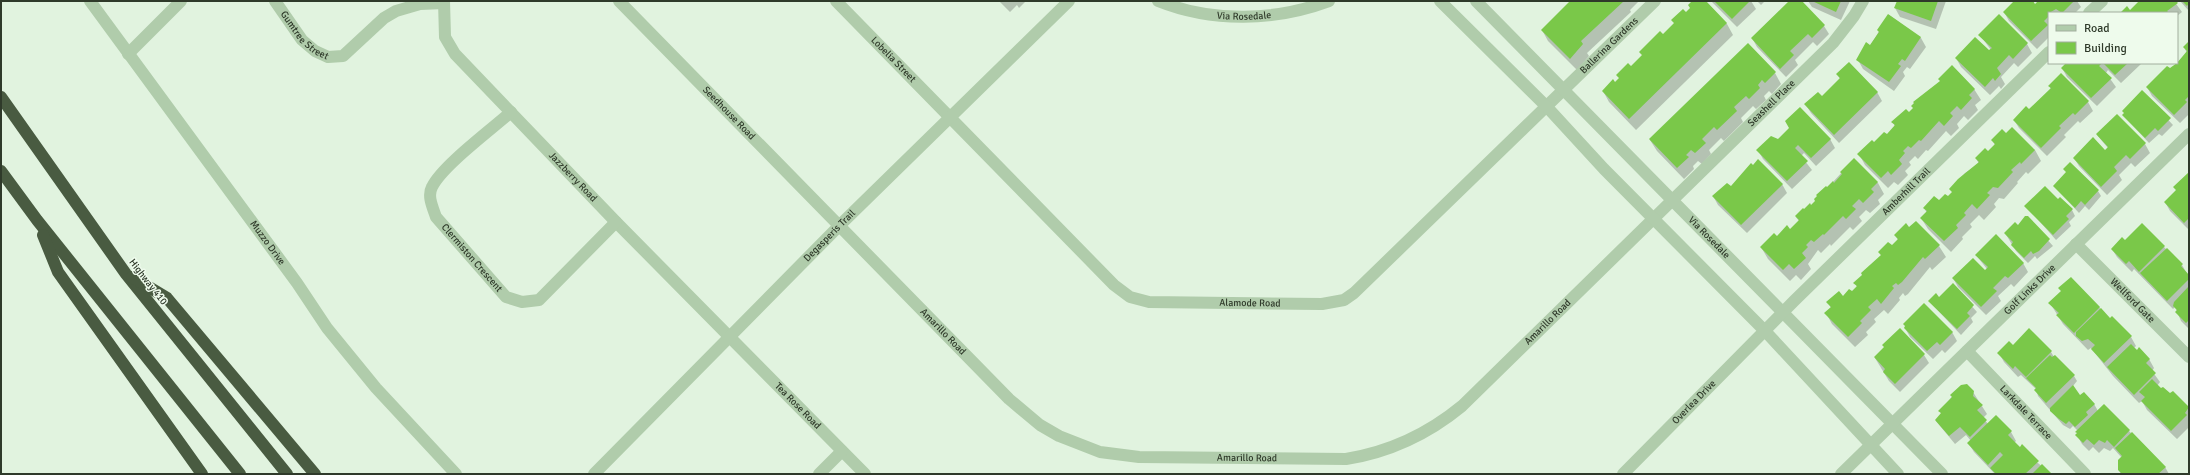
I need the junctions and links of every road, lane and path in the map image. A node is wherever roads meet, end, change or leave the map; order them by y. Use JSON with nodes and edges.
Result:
{"nodes":[{"id":1,"x":90,"y":1,"type":"edge"},
{"id":2,"x":181,"y":1,"type":"edge"},
{"id":3,"x":275,"y":1,"type":"edge"},
{"id":4,"x":618,"y":1,"type":"edge"},
{"id":5,"x":836,"y":1,"type":"edge"},
{"id":6,"x":1069,"y":1,"type":"edge"},
{"id":7,"x":1158,"y":1,"type":"edge"},
{"id":8,"x":1329,"y":1,"type":"edge"},
{"id":9,"x":1440,"y":1,"type":"edge"},
{"id":10,"x":1476,"y":1,"type":"edge"},
{"id":11,"x":1655,"y":1,"type":"edge"},
{"id":12,"x":1863,"y":1,"type":"edge"},
{"id":13,"x":2102,"y":1,"type":"edge"},
{"id":14,"x":444,"y":2,"type":"edge"},
{"id":15,"x":2090,"y":12,"type":"edge"},
{"id":16,"x":2048,"y":53,"type":"edge"},
{"id":17,"x":128,"y":54,"type":"junction"},
{"id":18,"x":1563,"y":91,"type":"junction"},
{"id":19,"x":1,"y":97,"type":"edge"},
{"id":20,"x":1547,"y":107,"type":"junction"},
{"id":21,"x":511,"y":112,"type":"junction"},
{"id":22,"x":950,"y":117,"type":"junction"},
{"id":23,"x":2189,"y":135,"type":"edge"},
{"id":24,"x":1,"y":171,"type":"edge"},
{"id":25,"x":1673,"y":199,"type":"junction"},
{"id":26,"x":1653,"y":218,"type":"junction"},
{"id":27,"x":37,"y":220,"type":"junction"},
{"id":28,"x":616,"y":222,"type":"junction"},
{"id":29,"x":840,"y":225,"type":"junction"},
{"id":30,"x":2076,"y":244,"type":"junction"},
{"id":31,"x":126,"y":274,"type":"junction"},
{"id":32,"x":1782,"y":314,"type":"junction"},
{"id":33,"x":1765,"y":331,"type":"junction"},
{"id":34,"x":730,"y":338,"type":"junction"},
{"id":35,"x":1968,"y":351,"type":"junction"},
{"id":36,"x":2189,"y":358,"type":"edge"},
{"id":37,"x":1892,"y":424,"type":"junction"},
{"id":38,"x":1870,"y":445,"type":"junction"},
{"id":39,"x":842,"y":451,"type":"junction"},
{"id":40,"x":202,"y":474,"type":"edge"},
{"id":41,"x":240,"y":474,"type":"edge"},
{"id":42,"x":287,"y":474,"type":"edge"},
{"id":43,"x":315,"y":474,"type":"edge"},
{"id":44,"x":456,"y":474,"type":"edge"},
{"id":45,"x":594,"y":474,"type":"edge"},
{"id":46,"x":819,"y":474,"type":"edge"},
{"id":47,"x":865,"y":474,"type":"edge"},
{"id":48,"x":1623,"y":474,"type":"edge"},
{"id":49,"x":1841,"y":474,"type":"edge"},
{"id":50,"x":1898,"y":474,"type":"edge"},
{"id":51,"x":1942,"y":474,"type":"edge"},
{"id":52,"x":2085,"y":474,"type":"edge"}],
"edges":[{"from":1,"to":17,"type":"street","name":"Muzzo Drive"},
{"from":2,"to":17,"type":"street"},
{"from":3,"to":14,"type":"street","name":"Gumtree Street"},
{"from":4,"to":29,"type":"street","name":"Seedhouse Road"},
{"from":5,"to":22,"type":"street","name":"Lobelia Street"},
{"from":6,"to":22,"type":"street","name":"Degasperis Trail"},
{"from":7,"to":8,"type":"street","name":"Via Rosedale"},
{"from":9,"to":20,"type":"street"},
{"from":10,"to":18,"type":"street","name":"Via Rosedale"},
{"from":11,"to":18,"type":"street","name":"Ballerina Gardens"},
{"from":12,"to":25,"type":"street","name":"Seashell Place"},
{"from":13,"to":15,"type":"street"},
{"from":14,"to":21,"type":"street","name":"Jazzberry Road"},
{"from":16,"to":32,"type":"street","name":"Amberhill Trail"},
{"from":17,"to":44,"type":"street","name":"Muzzo Drive"},
{"from":18,"to":20,"type":"street","name":"Ballerina Gardens"},
{"from":18,"to":25,"type":"street","name":"Via Rosedale"},
{"from":19,"to":31,"type":"highway","name":"Highway 410"},
{"from":20,"to":22,"type":"street","name":"Alamode Road"},
{"from":20,"to":26,"type":"street"},
{"from":21,"to":28,"type":"street","name":"Jazzberry Road"},
{"from":21,"to":28,"type":"street","name":"Clermiston Crescent"},
{"from":22,"to":29,"type":"street","name":"Degasperis Trail"},
{"from":23,"to":30,"type":"street","name":"Golf Links Drive"},
{"from":24,"to":27,"type":"highway"},
{"from":25,"to":26,"type":"street","name":"Seashell Place"},
{"from":25,"to":32,"type":"street","name":"Via Rosedale"},
{"from":26,"to":29,"type":"street","name":"Amarillo Road"},
{"from":26,"to":33,"type":"street"},
{"from":27,"to":40,"type":"highway"},
{"from":27,"to":41,"type":"highway"},
{"from":28,"to":34,"type":"street","name":"Jazzberry Road"},
{"from":29,"to":34,"type":"street","name":"Degasperis Trail"},
{"from":30,"to":35,"type":"street","name":"Golf Links Drive"},
{"from":30,"to":36,"type":"street","name":"Wellford Gate"},
{"from":31,"to":42,"type":"highway","name":"Highway 410"},
{"from":31,"to":43,"type":"highway"},
{"from":32,"to":33,"type":"street","name":"Amberhill Trail"},
{"from":32,"to":37,"type":"street","name":"Via Rosedale"},
{"from":33,"to":38,"type":"street"},
{"from":33,"to":48,"type":"street","name":"Overlea Drive"},
{"from":34,"to":39,"type":"street","name":"Tea Rose Road"},
{"from":34,"to":45,"type":"street","name":"Degasperis Trail"},
{"from":35,"to":37,"type":"street","name":"Golf Links Drive"},
{"from":35,"to":52,"type":"street","name":"Larkdale Terrace"},
{"from":37,"to":38,"type":"street","name":"Golf Links Drive"},
{"from":37,"to":51,"type":"street","name":"Via Rosedale"},
{"from":38,"to":49,"type":"street"},
{"from":38,"to":50,"type":"street"},
{"from":39,"to":46,"type":"street"},
{"from":39,"to":47,"type":"street","name":"Tea Rose Road"}]}
